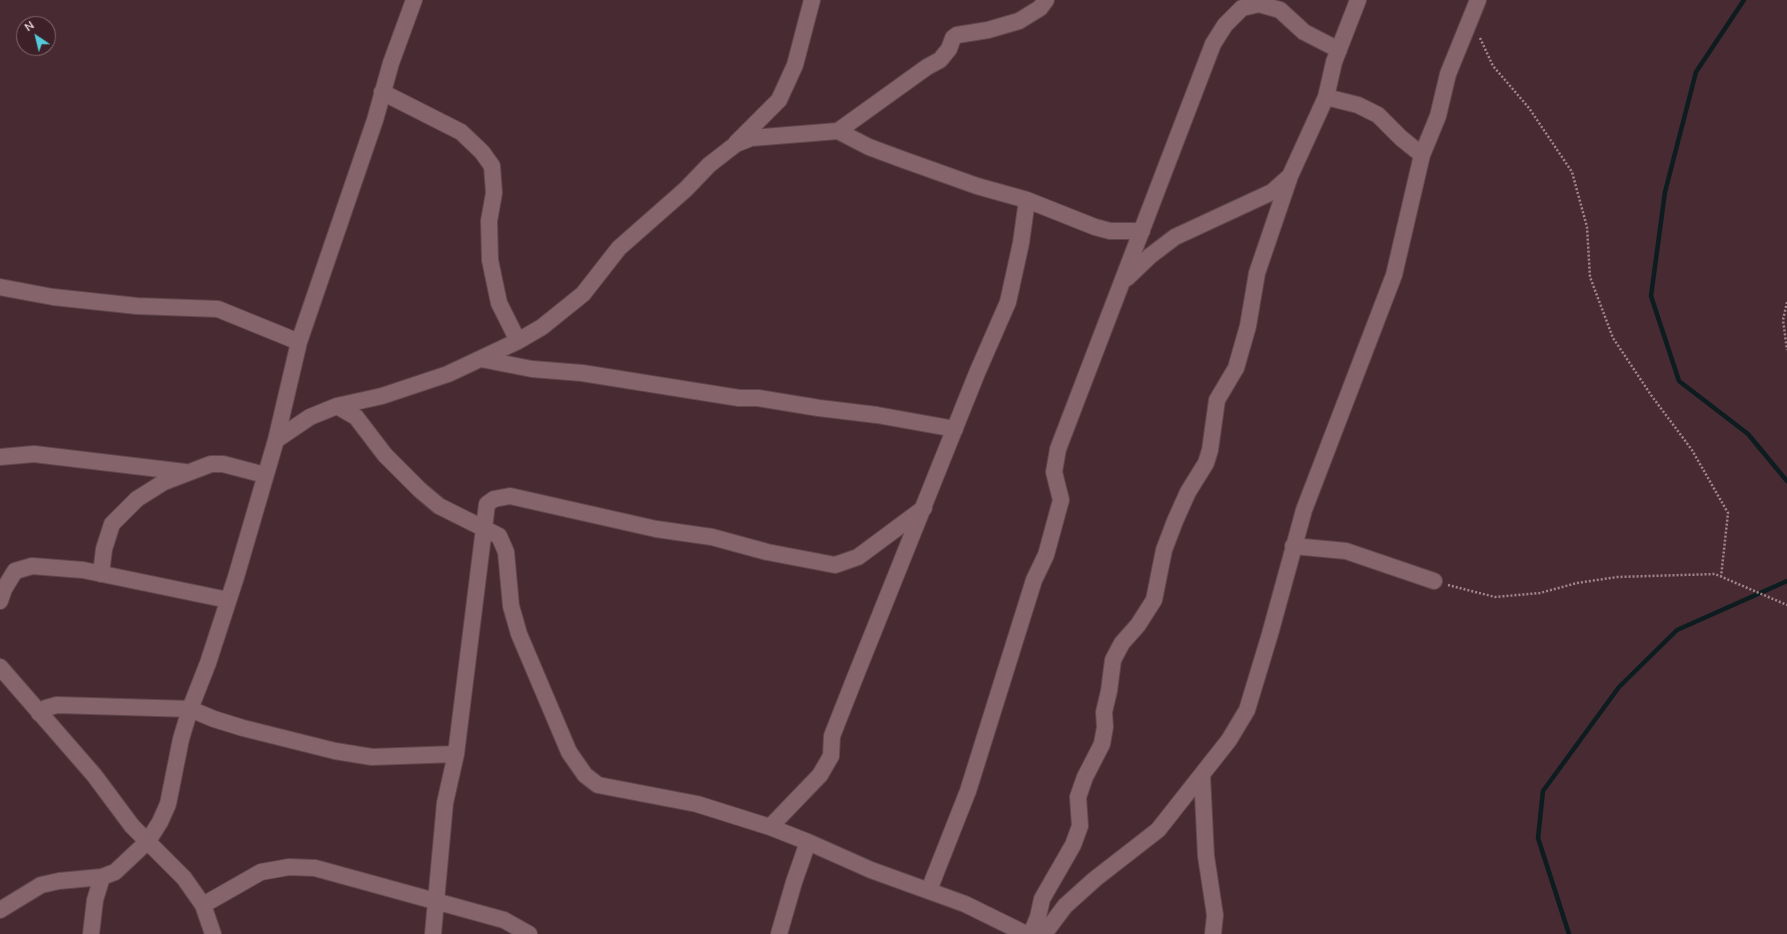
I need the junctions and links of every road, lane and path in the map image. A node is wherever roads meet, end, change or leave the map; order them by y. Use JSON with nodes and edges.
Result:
{"nodes":[{"id":1,"x":414,"y":0,"type":"edge"},
{"id":2,"x":812,"y":0,"type":"edge"},
{"id":3,"x":1046,"y":0,"type":"edge"},
{"id":4,"x":1358,"y":0,"type":"edge"},
{"id":5,"x":1478,"y":0,"type":"edge"},
{"id":6,"x":1243,"y":4,"type":"edge"},
{"id":7,"x":1471,"y":19,"type":"junction"},
{"id":8,"x":1339,"y":50,"type":"junction"},
{"id":9,"x":382,"y":92,"type":"junction"},
{"id":10,"x":1326,"y":97,"type":"junction"},
{"id":11,"x":838,"y":131,"type":"junction"},
{"id":12,"x":736,"y":144,"type":"junction"},
{"id":13,"x":1422,"y":156,"type":"junction"},
{"id":14,"x":1290,"y":176,"type":"junction"},
{"id":15,"x":1027,"y":200,"type":"junction"},
{"id":16,"x":1142,"y":231,"type":"junction"},
{"id":17,"x":1124,"y":280,"type":"junction"},
{"id":18,"x":0,"y":288,"type":"edge"},
{"id":19,"x":1787,"y":302,"type":"edge"},
{"id":20,"x":518,"y":341,"type":"junction"},
{"id":21,"x":299,"y":342,"type":"junction"},
{"id":22,"x":1787,"y":350,"type":"edge"},
{"id":23,"x":481,"y":359,"type":"junction"},
{"id":24,"x":337,"y":406,"type":"junction"},
{"id":25,"x":956,"y":429,"type":"junction"},
{"id":26,"x":276,"y":440,"type":"junction"},
{"id":27,"x":0,"y":457,"type":"edge"},
{"id":28,"x":187,"y":472,"type":"junction"},
{"id":29,"x":265,"y":475,"type":"junction"},
{"id":30,"x":924,"y":508,"type":"junction"},
{"id":31,"x":484,"y":529,"type":"junction"},
{"id":32,"x":1293,"y":546,"type":"junction"},
{"id":33,"x":101,"y":574,"type":"junction"},
{"id":34,"x":1721,"y":577,"type":"junction"},
{"id":35,"x":1434,"y":581,"type":"joint"},
{"id":36,"x":0,"y":600,"type":"edge"},
{"id":37,"x":228,"y":600,"type":"junction"},
{"id":38,"x":1787,"y":605,"type":"edge"},
{"id":39,"x":0,"y":667,"type":"edge"},
{"id":40,"x":190,"y":709,"type":"junction"},
{"id":41,"x":39,"y":713,"type":"junction"},
{"id":42,"x":456,"y":754,"type":"junction"},
{"id":43,"x":1202,"y":775,"type":"junction"},
{"id":44,"x":770,"y":827,"type":"junction"},
{"id":45,"x":148,"y":841,"type":"junction"},
{"id":46,"x":808,"y":842,"type":"junction"},
{"id":47,"x":102,"y":877,"type":"junction"},
{"id":48,"x":929,"y":890,"type":"junction"},
{"id":49,"x":435,"y":902,"type":"junction"},
{"id":50,"x":203,"y":905,"type":"junction"},
{"id":51,"x":0,"y":910,"type":"edge"},
{"id":52,"x":91,"y":934,"type":"edge"},
{"id":53,"x":213,"y":934,"type":"edge"},
{"id":54,"x":433,"y":934,"type":"edge"},
{"id":55,"x":529,"y":934,"type":"edge"},
{"id":56,"x":779,"y":934,"type":"edge"},
{"id":57,"x":1026,"y":934,"type":"edge"},
{"id":58,"x":1031,"y":934,"type":"edge"},
{"id":59,"x":1044,"y":934,"type":"edge"},
{"id":60,"x":1213,"y":934,"type":"edge"}],
"edges":[{"from":1,"to":9,"type":"street"},
{"from":2,"to":12,"type":"street"},
{"from":3,"to":11,"type":"street"},
{"from":4,"to":8,"type":"street"},
{"from":5,"to":7,"type":"street"},
{"from":6,"to":8,"type":"street"},
{"from":6,"to":16,"type":"street"},
{"from":7,"to":13,"type":"street"},
{"from":7,"to":34,"type":"path"},
{"from":8,"to":10,"type":"street"},
{"from":9,"to":20,"type":"street"},
{"from":9,"to":21,"type":"street"},
{"from":10,"to":13,"type":"street"},
{"from":10,"to":14,"type":"street"},
{"from":11,"to":12,"type":"street"},
{"from":11,"to":15,"type":"street"},
{"from":12,"to":20,"type":"street"},
{"from":13,"to":32,"type":"street"},
{"from":14,"to":17,"type":"street"},
{"from":14,"to":58,"type":"street"},
{"from":15,"to":16,"type":"street"},
{"from":15,"to":25,"type":"street"},
{"from":16,"to":17,"type":"street"},
{"from":17,"to":48,"type":"street"},
{"from":18,"to":21,"type":"street"},
{"from":19,"to":22,"type":"path"},
{"from":20,"to":23,"type":"street"},
{"from":21,"to":26,"type":"street"},
{"from":23,"to":24,"type":"street"},
{"from":23,"to":25,"type":"street"},
{"from":24,"to":26,"type":"street"},
{"from":24,"to":31,"type":"street"},
{"from":25,"to":30,"type":"street"},
{"from":26,"to":29,"type":"street"},
{"from":27,"to":28,"type":"street"},
{"from":28,"to":29,"type":"street"},
{"from":28,"to":33,"type":"street"},
{"from":29,"to":37,"type":"street"},
{"from":30,"to":31,"type":"street"},
{"from":30,"to":44,"type":"street"},
{"from":31,"to":42,"type":"street"},
{"from":31,"to":44,"type":"street"},
{"from":32,"to":35,"type":"street"},
{"from":32,"to":43,"type":"street"},
{"from":33,"to":36,"type":"street"},
{"from":33,"to":37,"type":"street"},
{"from":34,"to":35,"type":"path"},
{"from":34,"to":38,"type":"path"},
{"from":37,"to":40,"type":"street"},
{"from":39,"to":41,"type":"street"},
{"from":40,"to":41,"type":"street"},
{"from":40,"to":42,"type":"street"},
{"from":40,"to":45,"type":"street"},
{"from":41,"to":45,"type":"street"},
{"from":42,"to":49,"type":"street"},
{"from":43,"to":59,"type":"street"},
{"from":43,"to":60,"type":"street"},
{"from":44,"to":46,"type":"street"},
{"from":45,"to":47,"type":"street"},
{"from":45,"to":50,"type":"street"},
{"from":46,"to":48,"type":"street"},
{"from":46,"to":56,"type":"street"},
{"from":47,"to":51,"type":"street"},
{"from":47,"to":52,"type":"street"},
{"from":48,"to":57,"type":"street"},
{"from":49,"to":50,"type":"street"},
{"from":49,"to":54,"type":"street"},
{"from":49,"to":55,"type":"street"},
{"from":50,"to":53,"type":"street"}]}
